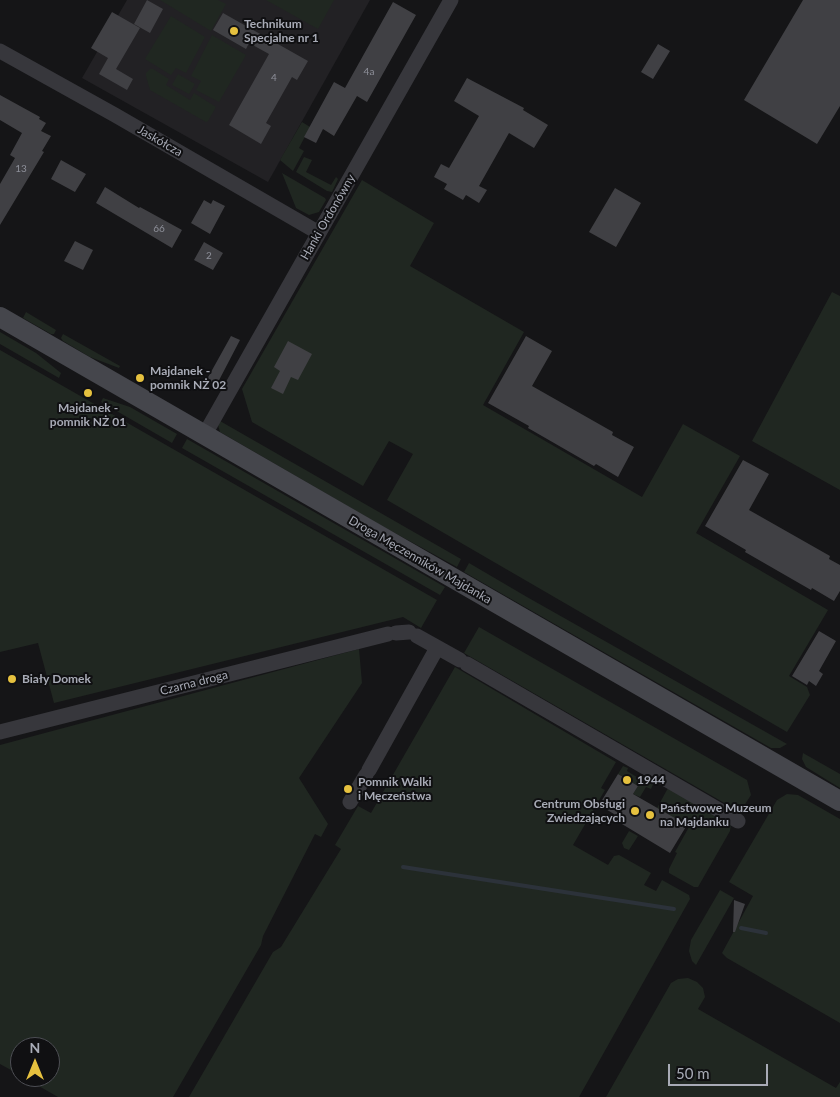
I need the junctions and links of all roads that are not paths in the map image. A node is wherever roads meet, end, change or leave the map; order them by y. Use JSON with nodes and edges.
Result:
{"nodes":[{"id":1,"x":451,"y":0,"type":"edge"},
{"id":2,"x":0,"y":51,"type":"edge"},
{"id":3,"x":319,"y":233,"type":"junction"},
{"id":4,"x":0,"y":317,"type":"edge"},
{"id":5,"x":204,"y":434,"type":"junction"},
{"id":6,"x":437,"y":648,"type":"junction"},
{"id":7,"x":0,"y":732,"type":"edge"},
{"id":8,"x":840,"y":801,"type":"edge"},
{"id":9,"x":350,"y":802,"type":"dead end"},
{"id":10,"x":738,"y":821,"type":"dead end"}],
"edges":[{"from":1,"to":3,"type":"street","name":"Hanki Ordonówny"},
{"from":2,"to":3,"type":"street","name":"Jaskółcza"},
{"from":3,"to":5,"type":"street","name":"Hanki Ordonówny"},
{"from":4,"to":5,"type":"street","name":"Droga Męczenników Majdanka"},
{"from":5,"to":8,"type":"street","name":"Droga Męczenników Majdanka"},
{"from":6,"to":7,"type":"street","name":"Czarna droga"},
{"from":6,"to":9,"type":"street"},
{"from":6,"to":10,"type":"street"}]}
